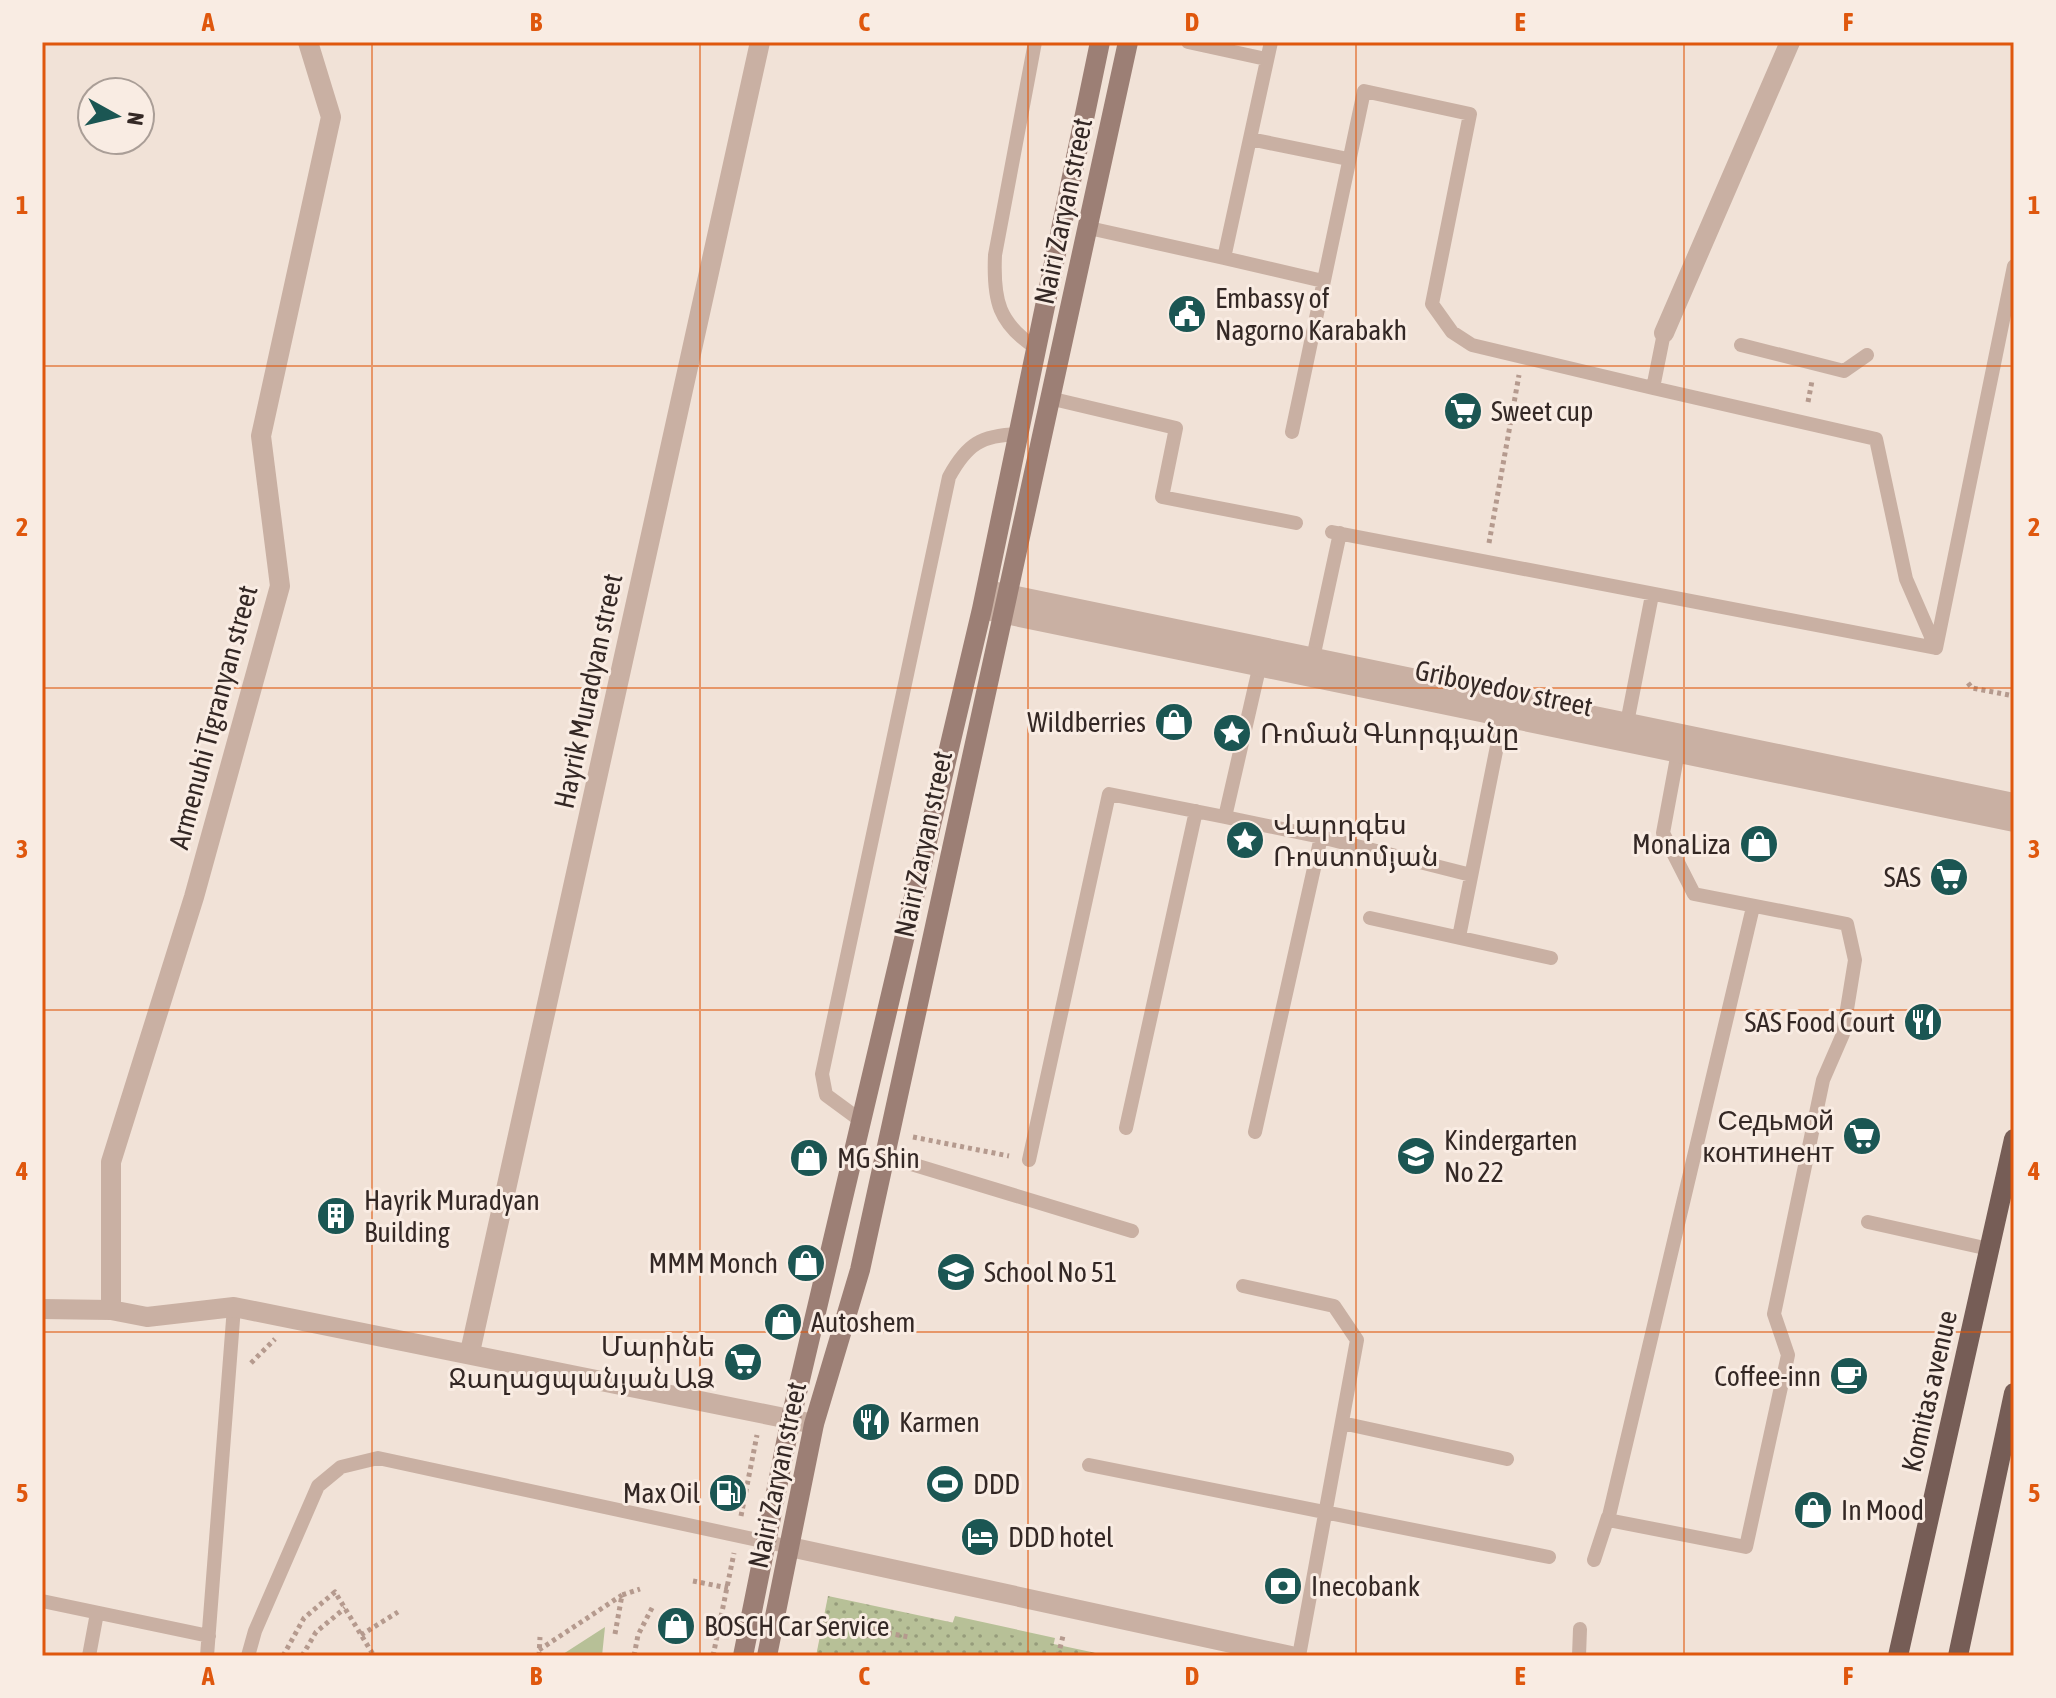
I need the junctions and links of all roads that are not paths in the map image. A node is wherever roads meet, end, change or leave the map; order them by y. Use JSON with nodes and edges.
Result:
{"nodes":[{"id":1,"x":308,"y":42,"type":"edge"},
{"id":2,"x":760,"y":42,"type":"edge"},
{"id":3,"x":1035,"y":42,"type":"edge"},
{"id":4,"x":1100,"y":42,"type":"edge"},
{"id":5,"x":1128,"y":42,"type":"edge"},
{"id":6,"x":1188,"y":42,"type":"edge"},
{"id":7,"x":1271,"y":42,"type":"edge"},
{"id":8,"x":1790,"y":42,"type":"edge"},
{"id":9,"x":1266,"y":59,"type":"junction"},
{"id":10,"x":1250,"y":139,"type":"junction"},
{"id":11,"x":1348,"y":159,"type":"junction"},
{"id":12,"x":1089,"y":228,"type":"junction"},
{"id":13,"x":1224,"y":258,"type":"junction"},
{"id":14,"x":2014,"y":266,"type":"edge"},
{"id":15,"x":1323,"y":281,"type":"junction"},
{"id":16,"x":1664,"y":333,"type":"joint"},
{"id":17,"x":1741,"y":345,"type":"dead end"},
{"id":18,"x":1038,"y":349,"type":"junction"},
{"id":19,"x":1867,"y":355,"type":"dead end"},
{"id":20,"x":1653,"y":388,"type":"junction"},
{"id":21,"x":1049,"y":398,"type":"junction"},
{"id":22,"x":1292,"y":432,"type":"dead end"},
{"id":23,"x":1020,"y":434,"type":"junction"},
{"id":24,"x":1296,"y":523,"type":"dead end"},
{"id":25,"x":1652,"y":595,"type":"junction"},
{"id":26,"x":994,"y":601,"type":"junction"},
{"id":27,"x":1936,"y":648,"type":"junction"},
{"id":28,"x":1261,"y":657,"type":"junction"},
{"id":29,"x":1313,"y":658,"type":"junction"},
{"id":30,"x":1503,"y":716,"type":"junction"},
{"id":31,"x":1626,"y":732,"type":"junction"},
{"id":32,"x":1678,"y":752,"type":"junction"},
{"id":33,"x":2014,"y":803,"type":"edge"},
{"id":34,"x":1196,"y":811,"type":"junction"},
{"id":35,"x":1225,"y":817,"type":"junction"},
{"id":36,"x":2014,"y":822,"type":"edge"},
{"id":37,"x":1321,"y":837,"type":"junction"},
{"id":38,"x":1471,"y":875,"type":"junction"},
{"id":39,"x":1753,"y":907,"type":"junction"},
{"id":40,"x":1370,"y":918,"type":"dead end"},
{"id":41,"x":1459,"y":937,"type":"junction"},
{"id":42,"x":1551,"y":958,"type":"dead end"},
{"id":43,"x":860,"y":1120,"type":"junction"},
{"id":44,"x":1126,"y":1128,"type":"dead end"},
{"id":45,"x":1255,"y":1132,"type":"dead end"},
{"id":46,"x":2014,"y":1139,"type":"edge"},
{"id":47,"x":885,"y":1156,"type":"junction"},
{"id":48,"x":1029,"y":1160,"type":"road end"},
{"id":49,"x":1868,"y":1222,"type":"dead end"},
{"id":50,"x":1132,"y":1231,"type":"dead end"},
{"id":51,"x":1989,"y":1249,"type":"junction"},
{"id":52,"x":1243,"y":1286,"type":"dead end"},
{"id":53,"x":234,"y":1307,"type":"junction"},
{"id":54,"x":42,"y":1309,"type":"edge"},
{"id":55,"x":111,"y":1310,"type":"junction"},
{"id":56,"x":470,"y":1352,"type":"junction"},
{"id":57,"x":2014,"y":1393,"type":"edge"},
{"id":58,"x":791,"y":1418,"type":"junction"},
{"id":59,"x":1342,"y":1423,"type":"junction"},
{"id":60,"x":814,"y":1424,"type":"junction"},
{"id":61,"x":1507,"y":1459,"type":"dead end"},
{"id":62,"x":1089,"y":1465,"type":"dead end"},
{"id":63,"x":1327,"y":1511,"type":"junction"},
{"id":64,"x":1608,"y":1517,"type":"junction"},
{"id":65,"x":766,"y":1542,"type":"junction"},
{"id":66,"x":790,"y":1547,"type":"junction"},
{"id":67,"x":1549,"y":1557,"type":"dead end"},
{"id":68,"x":1594,"y":1560,"type":"dead end"},
{"id":69,"x":42,"y":1601,"type":"edge"},
{"id":70,"x":97,"y":1613,"type":"junction"},
{"id":71,"x":1580,"y":1629,"type":"dead end"},
{"id":72,"x":209,"y":1636,"type":"junction"},
{"id":73,"x":89,"y":1656,"type":"edge"},
{"id":74,"x":207,"y":1656,"type":"edge"},
{"id":75,"x":248,"y":1656,"type":"edge"},
{"id":76,"x":743,"y":1656,"type":"edge"},
{"id":77,"x":767,"y":1656,"type":"edge"},
{"id":78,"x":1291,"y":1656,"type":"edge"},
{"id":79,"x":1299,"y":1656,"type":"edge"},
{"id":80,"x":1579,"y":1656,"type":"edge"},
{"id":81,"x":1898,"y":1656,"type":"edge"},
{"id":82,"x":1958,"y":1656,"type":"edge"}],
"edges":[{"from":1,"to":55,"type":"street","name":"Armenuhi Tigranyan street"},
{"from":2,"to":56,"type":"street","name":"Hayrik Muradyan street"},
{"from":3,"to":18,"type":"lane"},
{"from":4,"to":18,"type":"main road","name":"Nairi Zaryan street"},
{"from":5,"to":12,"type":"main road","name":"Nairi Zaryan street"},
{"from":6,"to":9,"type":"lane"},
{"from":7,"to":9,"type":"lane"},
{"from":8,"to":16,"type":"street"},
{"from":9,"to":10,"type":"lane"},
{"from":10,"to":11,"type":"lane"},
{"from":10,"to":13,"type":"lane"},
{"from":11,"to":15,"type":"lane"},
{"from":11,"to":20,"type":"lane"},
{"from":12,"to":13,"type":"lane"},
{"from":12,"to":21,"type":"main road","name":"Nairi Zaryan street"},
{"from":13,"to":15,"type":"lane"},
{"from":14,"to":27,"type":"lane"},
{"from":15,"to":22,"type":"lane"},
{"from":16,"to":20,"type":"lane"},
{"from":17,"to":19,"type":"lane"},
{"from":18,"to":23,"type":"main road","name":"Nairi Zaryan street"},
{"from":20,"to":27,"type":"lane"},
{"from":21,"to":24,"type":"lane"},
{"from":21,"to":26,"type":"main road","name":"Nairi Zaryan street"},
{"from":23,"to":26,"type":"main road","name":"Nairi Zaryan street"},
{"from":23,"to":43,"type":"lane"},
{"from":25,"to":27,"type":"lane"},
{"from":25,"to":29,"type":"lane"},
{"from":25,"to":31,"type":"lane"},
{"from":26,"to":28,"type":"street","name":"Griboyedov street"},
{"from":26,"to":43,"type":"main road","name":"Nairi Zaryan street"},
{"from":26,"to":47,"type":"main road","name":"Nairi Zaryan street"},
{"from":28,"to":29,"type":"street","name":"Griboyedov street"},
{"from":28,"to":30,"type":"street","name":"Griboyedov street"},
{"from":28,"to":35,"type":"lane"},
{"from":29,"to":31,"type":"street","name":"Griboyedov street"},
{"from":30,"to":31,"type":"street","name":"Griboyedov street"},
{"from":30,"to":38,"type":"lane"},
{"from":31,"to":32,"type":"street","name":"Griboyedov street"},
{"from":31,"to":33,"type":"street","name":"Griboyedov street"},
{"from":32,"to":36,"type":"street","name":"Griboyedov street"},
{"from":32,"to":39,"type":"lane"},
{"from":34,"to":35,"type":"lane"},
{"from":34,"to":44,"type":"lane"},
{"from":34,"to":48,"type":"lane"},
{"from":35,"to":37,"type":"lane"},
{"from":37,"to":38,"type":"lane"},
{"from":37,"to":45,"type":"lane"},
{"from":38,"to":41,"type":"lane"},
{"from":39,"to":64,"type":"lane"},
{"from":39,"to":64,"type":"lane"},
{"from":40,"to":41,"type":"lane"},
{"from":41,"to":42,"type":"lane"},
{"from":43,"to":58,"type":"main road","name":"Nairi Zaryan street"},
{"from":46,"to":51,"type":"main road","name":"Komitas avenue"},
{"from":47,"to":50,"type":"lane"},
{"from":47,"to":60,"type":"main road","name":"Nairi Zaryan street"},
{"from":49,"to":51,"type":"lane"},
{"from":51,"to":81,"type":"main road","name":"Komitas avenue"},
{"from":52,"to":59,"type":"lane"},
{"from":53,"to":55,"type":"street"},
{"from":53,"to":56,"type":"street"},
{"from":53,"to":72,"type":"lane"},
{"from":54,"to":55,"type":"street"},
{"from":56,"to":58,"type":"street"},
{"from":57,"to":82,"type":"main road"},
{"from":58,"to":60,"type":"street"},
{"from":58,"to":65,"type":"main road","name":"Nairi Zaryan street"},
{"from":59,"to":61,"type":"lane"},
{"from":59,"to":63,"type":"lane"},
{"from":60,"to":66,"type":"main road","name":"Nairi Zaryan street"},
{"from":62,"to":63,"type":"lane"},
{"from":63,"to":67,"type":"lane"},
{"from":63,"to":79,"type":"lane"},
{"from":64,"to":68,"type":"lane"},
{"from":65,"to":66,"type":"lane"},
{"from":65,"to":75,"type":"lane"},
{"from":65,"to":76,"type":"main road","name":"Nairi Zaryan street"},
{"from":66,"to":77,"type":"main road","name":"Nairi Zaryan street"},
{"from":66,"to":78,"type":"street"},
{"from":69,"to":70,"type":"lane"},
{"from":70,"to":72,"type":"lane"},
{"from":70,"to":73,"type":"lane"},
{"from":71,"to":80,"type":"lane"},
{"from":72,"to":74,"type":"lane"}]}
